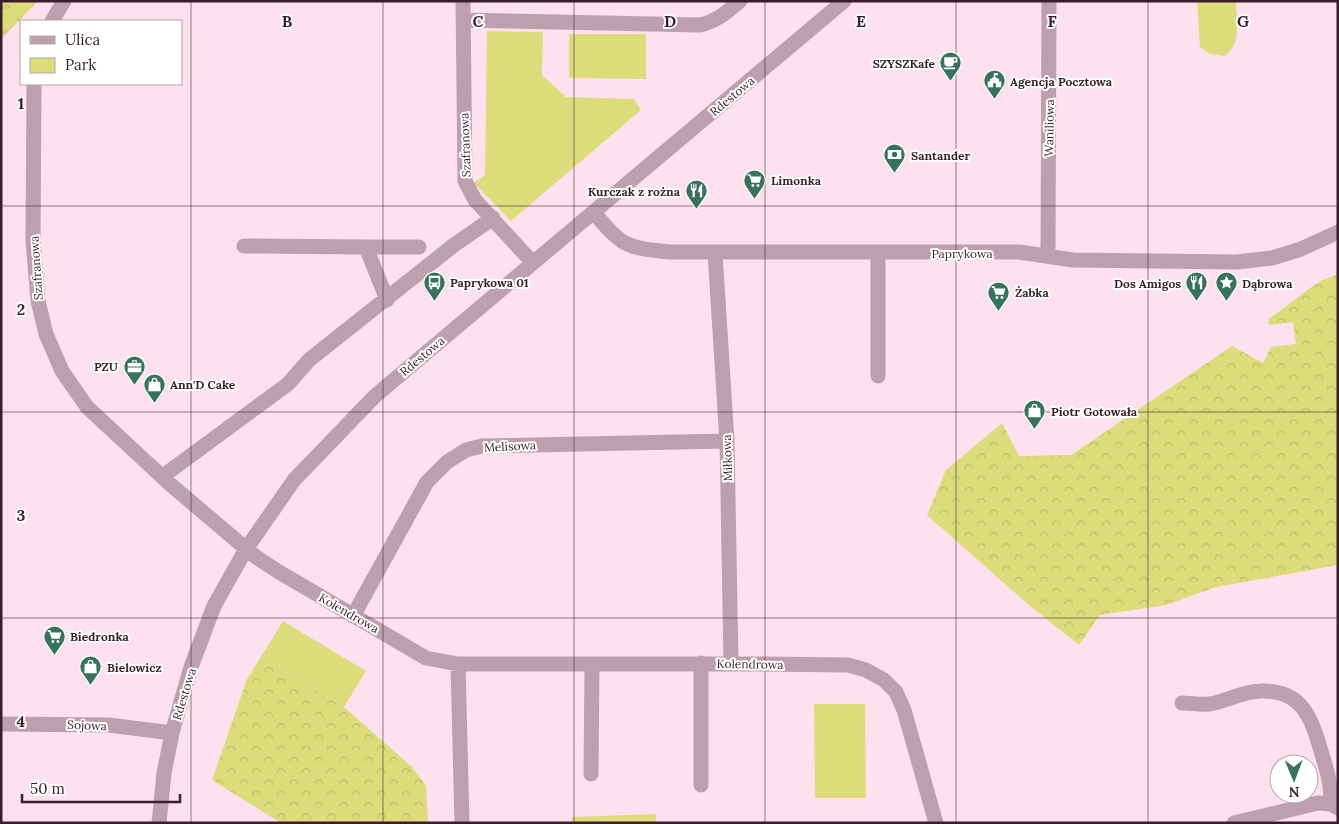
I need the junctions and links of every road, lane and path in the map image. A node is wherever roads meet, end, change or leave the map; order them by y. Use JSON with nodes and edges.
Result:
{"nodes":[{"id":1,"x":64,"y":1,"type":"edge"},
{"id":2,"x":463,"y":1,"type":"edge"},
{"id":3,"x":740,"y":1,"type":"edge"},
{"id":4,"x":844,"y":1,"type":"edge"},
{"id":5,"x":1049,"y":1,"type":"edge"},
{"id":6,"x":53,"y":20,"type":"edge"},
{"id":7,"x":464,"y":20,"type":"junction"},
{"id":8,"x":34,"y":85,"type":"edge"},
{"id":9,"x":594,"y":213,"type":"junction"},
{"id":10,"x":493,"y":218,"type":"junction"},
{"id":11,"x":1338,"y":232,"type":"edge"},
{"id":12,"x":244,"y":246,"type":"dead end"},
{"id":13,"x":366,"y":246,"type":"junction"},
{"id":14,"x":419,"y":247,"type":"dead end"},
{"id":15,"x":715,"y":253,"type":"junction"},
{"id":16,"x":878,"y":253,"type":"junction"},
{"id":17,"x":1048,"y":255,"type":"junction"},
{"id":18,"x":533,"y":263,"type":"junction"},
{"id":19,"x":387,"y":300,"type":"junction"},
{"id":20,"x":878,"y":376,"type":"dead end"},
{"id":21,"x":727,"y":441,"type":"junction"},
{"id":22,"x":164,"y":476,"type":"junction"},
{"id":23,"x":246,"y":549,"type":"junction"},
{"id":24,"x":353,"y":616,"type":"junction"},
{"id":25,"x":701,"y":663,"type":"junction"},
{"id":26,"x":731,"y":663,"type":"junction"},
{"id":27,"x":458,"y":664,"type":"junction"},
{"id":28,"x":592,"y":664,"type":"junction"},
{"id":29,"x":1182,"y":703,"type":"dead end"},
{"id":30,"x":1,"y":724,"type":"edge"},
{"id":31,"x":172,"y":733,"type":"junction"},
{"id":32,"x":591,"y":774,"type":"dead end"},
{"id":33,"x":701,"y":785,"type":"dead end"},
{"id":34,"x":1334,"y":806,"type":"edge"},
{"id":35,"x":159,"y":823,"type":"edge"},
{"id":36,"x":462,"y":823,"type":"edge"},
{"id":37,"x":936,"y":823,"type":"edge"},
{"id":38,"x":1234,"y":823,"type":"edge"}],
"edges":[{"from":1,"to":6,"type":"street"},
{"from":2,"to":7,"type":"street","name":"Szafranowa"},
{"from":3,"to":7,"type":"street"},
{"from":4,"to":9,"type":"street","name":"Rdestowa"},
{"from":5,"to":17,"type":"street","name":"Waniliowa"},
{"from":7,"to":10,"type":"street","name":"Szafranowa"},
{"from":8,"to":22,"type":"street","name":"Szafranowa"},
{"from":9,"to":15,"type":"street","name":"Paprykowa"},
{"from":9,"to":18,"type":"street","name":"Rdestowa"},
{"from":10,"to":18,"type":"street","name":"Szafranowa"},
{"from":10,"to":19,"type":"street"},
{"from":11,"to":17,"type":"street","name":"Paprykowa"},
{"from":12,"to":13,"type":"street"},
{"from":13,"to":14,"type":"street"},
{"from":13,"to":19,"type":"street"},
{"from":15,"to":16,"type":"street","name":"Paprykowa"},
{"from":15,"to":21,"type":"street","name":"Miłkowa"},
{"from":16,"to":17,"type":"street","name":"Paprykowa"},
{"from":16,"to":20,"type":"street"},
{"from":18,"to":23,"type":"street","name":"Rdestowa"},
{"from":19,"to":22,"type":"street"},
{"from":21,"to":24,"type":"street","name":"Melisowa"},
{"from":21,"to":26,"type":"street","name":"Miłkowa"},
{"from":22,"to":23,"type":"street","name":"Szafranowa"},
{"from":23,"to":24,"type":"street","name":"Kolendrowa"},
{"from":23,"to":31,"type":"street","name":"Rdestowa"},
{"from":24,"to":27,"type":"street","name":"Kolendrowa"},
{"from":25,"to":26,"type":"street","name":"Kolendrowa"},
{"from":25,"to":28,"type":"street","name":"Kolendrowa"},
{"from":25,"to":33,"type":"street"},
{"from":26,"to":37,"type":"street","name":"Kolendrowa"},
{"from":27,"to":28,"type":"street","name":"Kolendrowa"},
{"from":27,"to":36,"type":"street"},
{"from":28,"to":32,"type":"street"},
{"from":29,"to":34,"type":"street"},
{"from":30,"to":31,"type":"street","name":"Sojowa"},
{"from":31,"to":35,"type":"street","name":"Rdestowa"},
{"from":34,"to":38,"type":"street"}]}
